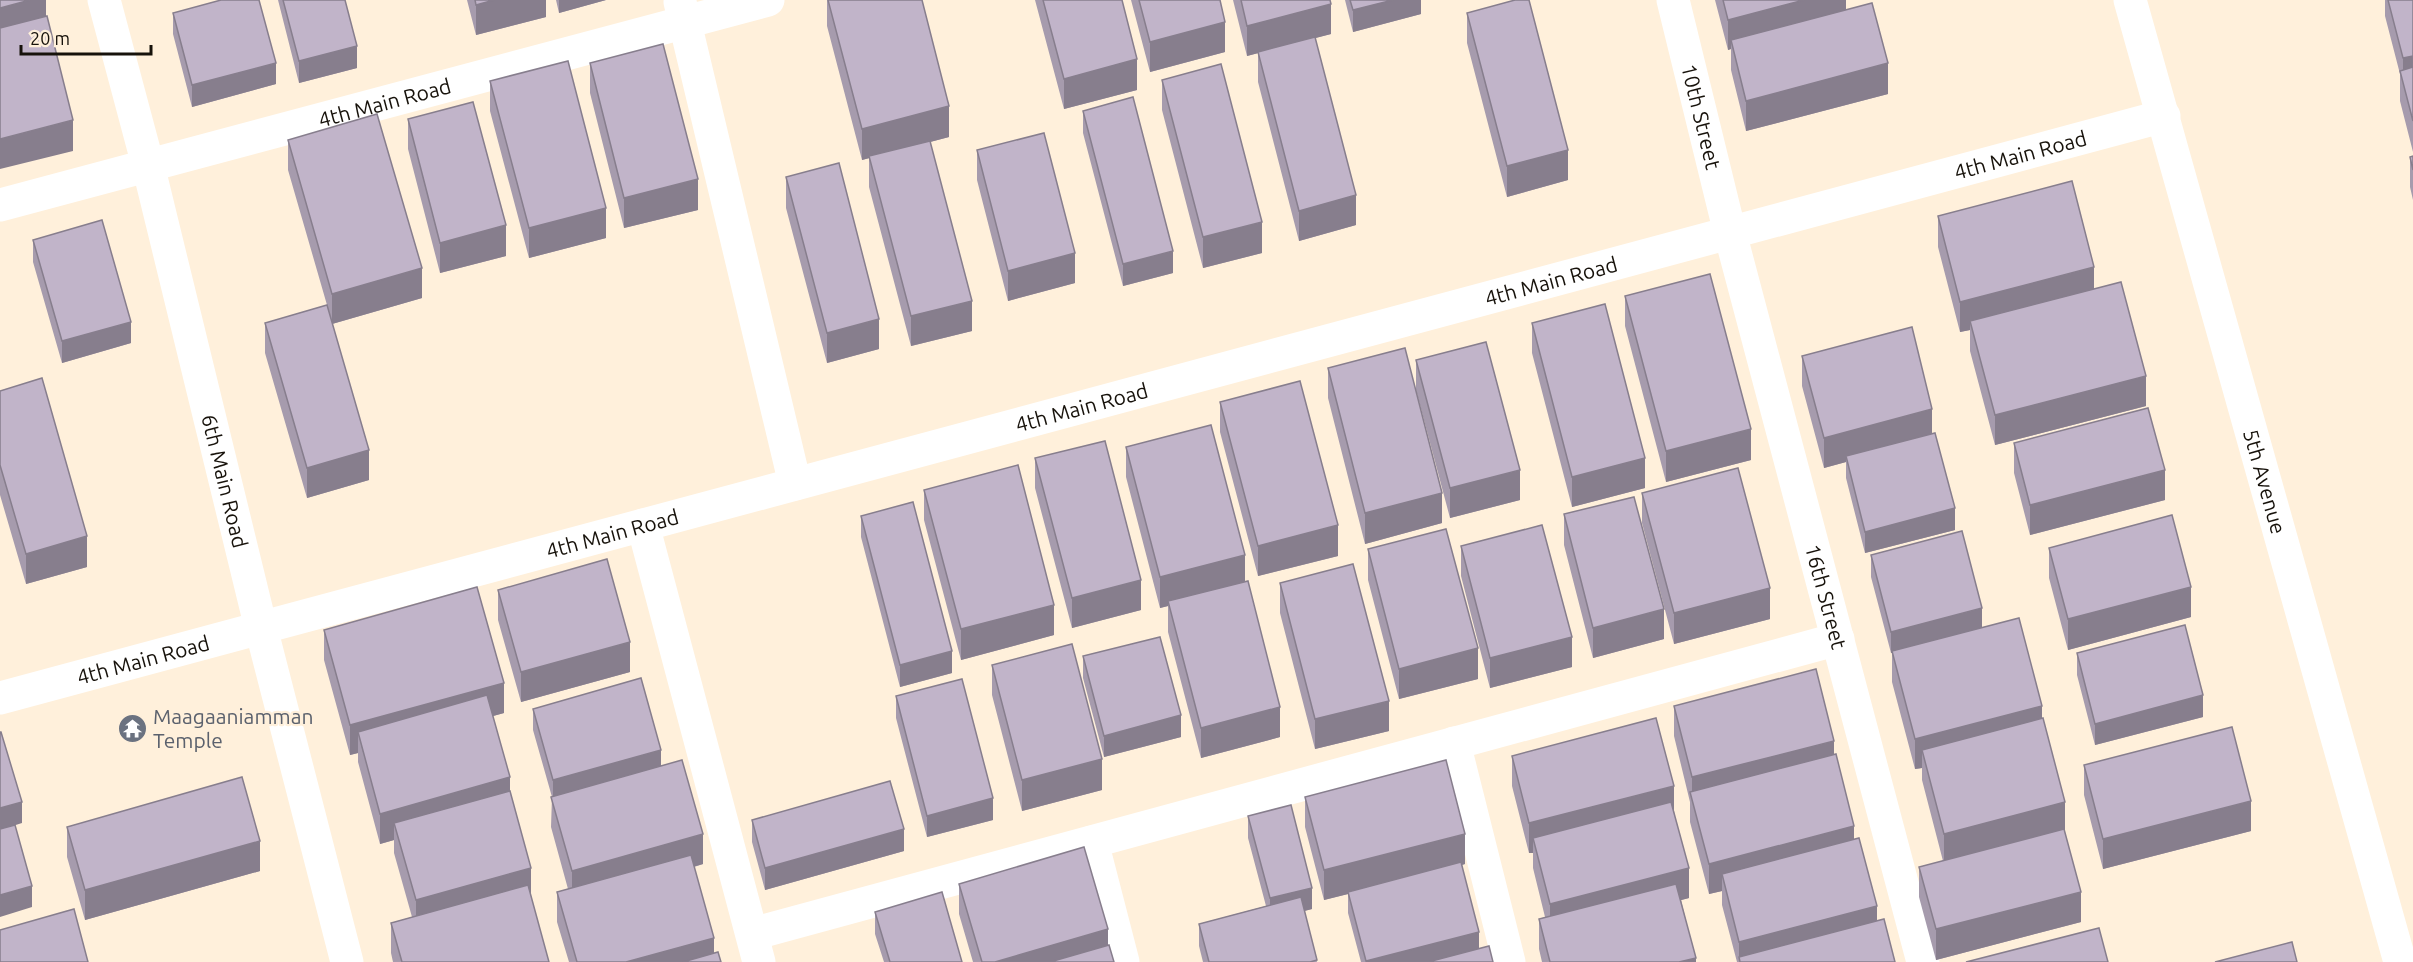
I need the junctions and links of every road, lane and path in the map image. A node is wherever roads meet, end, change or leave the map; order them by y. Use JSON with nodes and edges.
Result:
{"nodes":[{"id":1,"x":104,"y":0,"type":"edge"},
{"id":2,"x":768,"y":0,"type":"edge"},
{"id":3,"x":1673,"y":0,"type":"edge"},
{"id":4,"x":2130,"y":0,"type":"edge"},
{"id":5,"x":682,"y":11,"type":"edge"},
{"id":6,"x":2164,"y":116,"type":"junction"},
{"id":7,"x":148,"y":165,"type":"junction"},
{"id":8,"x":0,"y":205,"type":"edge"},
{"id":9,"x":1730,"y":233,"type":"junction"},
{"id":10,"x":795,"y":484,"type":"junction"},
{"id":11,"x":644,"y":525,"type":"junction"},
{"id":12,"x":261,"y":628,"type":"junction"},
{"id":13,"x":1838,"y":639,"type":"junction"},
{"id":14,"x":0,"y":698,"type":"edge"},
{"id":15,"x":1454,"y":743,"type":"junction"},
{"id":16,"x":1092,"y":842,"type":"junction"},
{"id":17,"x":756,"y":948,"type":"edge"},
{"id":18,"x":347,"y":962,"type":"edge"},
{"id":19,"x":1123,"y":962,"type":"edge"},
{"id":20,"x":1509,"y":962,"type":"edge"},
{"id":21,"x":1923,"y":962,"type":"edge"},
{"id":22,"x":2400,"y":962,"type":"edge"}],
"edges":[{"from":1,"to":7,"type":"street","name":"6th Main Road"},
{"from":2,"to":5,"type":"street","name":"4th Main Road"},
{"from":3,"to":9,"type":"street","name":"10th Street"},
{"from":4,"to":6,"type":"street","name":"5th Avenue"},
{"from":5,"to":7,"type":"street","name":"4th Main Road"},
{"from":5,"to":10,"type":"street"},
{"from":6,"to":9,"type":"street","name":"4th Main Road"},
{"from":6,"to":22,"type":"street","name":"5th Avenue"},
{"from":7,"to":8,"type":"street","name":"4th Main Road"},
{"from":7,"to":12,"type":"street","name":"6th Main Road"},
{"from":9,"to":10,"type":"street","name":"4th Main Road"},
{"from":9,"to":13,"type":"street","name":"16th Street"},
{"from":10,"to":11,"type":"street","name":"4th Main Road"},
{"from":11,"to":12,"type":"street","name":"4th Main Road"},
{"from":11,"to":17,"type":"street"},
{"from":12,"to":14,"type":"street","name":"4th Main Road"},
{"from":12,"to":18,"type":"street","name":"6th Main Road"},
{"from":13,"to":15,"type":"street"},
{"from":13,"to":21,"type":"street","name":"16th Street"},
{"from":15,"to":16,"type":"street"},
{"from":15,"to":20,"type":"street"},
{"from":16,"to":17,"type":"street"},
{"from":16,"to":19,"type":"street"}]}
